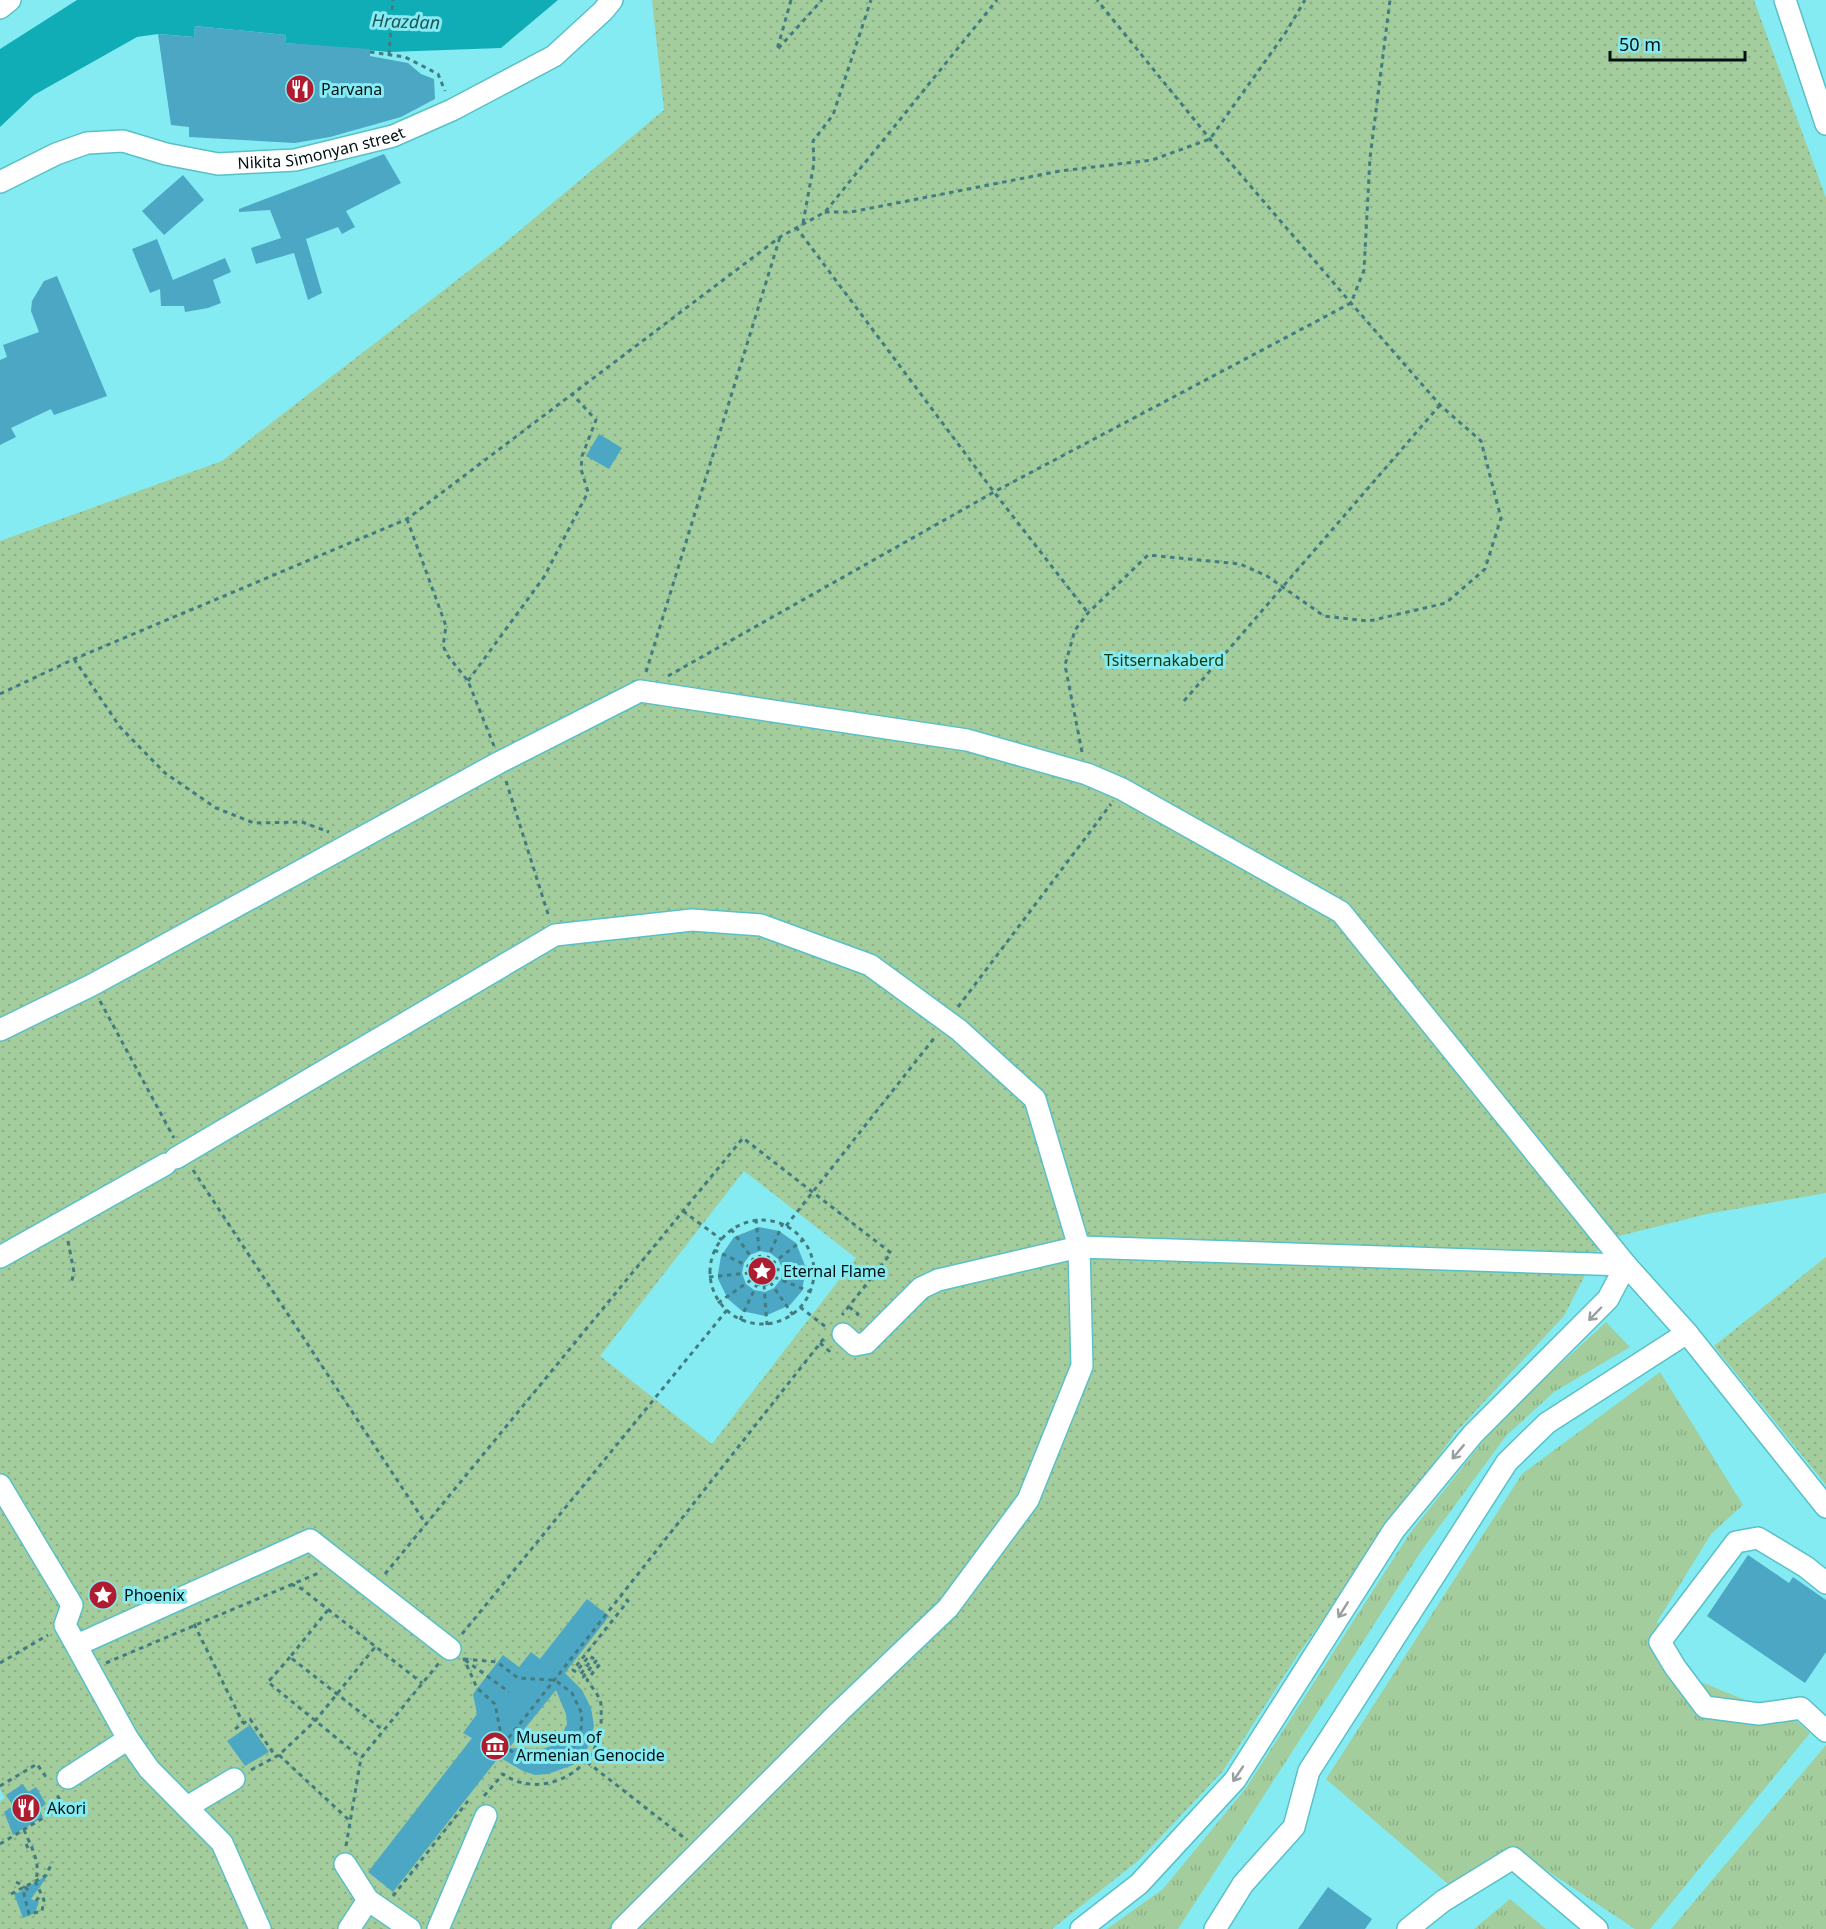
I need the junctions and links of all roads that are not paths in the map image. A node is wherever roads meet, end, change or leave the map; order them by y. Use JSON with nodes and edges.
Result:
{"nodes":[{"id":1,"x":10,"y":0,"type":"edge"},
{"id":2,"x":612,"y":0,"type":"edge"},
{"id":3,"x":1785,"y":0,"type":"edge"},
{"id":4,"x":0,"y":8,"type":"edge"},
{"id":5,"x":1826,"y":124,"type":"edge"},
{"id":6,"x":0,"y":182,"type":"edge"},
{"id":7,"x":0,"y":1030,"type":"edge"},
{"id":8,"x":1078,"y":1247,"type":"junction"},
{"id":9,"x":0,"y":1257,"type":"edge"},
{"id":10,"x":1626,"y":1265,"type":"junction"},
{"id":11,"x":839,"y":1328,"type":"road end"},
{"id":12,"x":1687,"y":1333,"type":"junction"},
{"id":13,"x":0,"y":1485,"type":"edge"},
{"id":14,"x":1826,"y":1507,"type":"edge"},
{"id":15,"x":1826,"y":1583,"type":"edge"},
{"id":16,"x":76,"y":1646,"type":"junction"},
{"id":17,"x":457,"y":1654,"type":"road end"},
{"id":18,"x":1826,"y":1731,"type":"edge"},
{"id":19,"x":128,"y":1739,"type":"junction"},
{"id":20,"x":68,"y":1778,"type":"dead end"},
{"id":21,"x":234,"y":1779,"type":"road end"},
{"id":22,"x":187,"y":1807,"type":"junction"},
{"id":23,"x":484,"y":1808,"type":"road end"},
{"id":24,"x":345,"y":1864,"type":"dead end"},
{"id":25,"x":368,"y":1900,"type":"junction"},
{"id":26,"x":260,"y":1929,"type":"edge"},
{"id":27,"x":349,"y":1929,"type":"edge"},
{"id":28,"x":410,"y":1929,"type":"edge"},
{"id":29,"x":438,"y":1929,"type":"edge"},
{"id":30,"x":622,"y":1929,"type":"edge"},
{"id":31,"x":1081,"y":1929,"type":"edge"},
{"id":32,"x":1215,"y":1929,"type":"edge"},
{"id":33,"x":1408,"y":1929,"type":"edge"},
{"id":34,"x":1597,"y":1929,"type":"edge"}],
"edges":[{"from":1,"to":4,"type":"street"},
{"from":2,"to":6,"type":"street","name":"Nikita Simonyan street"},
{"from":3,"to":5,"type":"street"},
{"from":7,"to":10,"type":"street"},
{"from":8,"to":9,"type":"street"},
{"from":8,"to":10,"type":"street"},
{"from":8,"to":11,"type":"street"},
{"from":8,"to":30,"type":"street"},
{"from":10,"to":12,"type":"street"},
{"from":10,"to":31,"type":"street","one_way":true},
{"from":12,"to":14,"type":"street"},
{"from":12,"to":32,"type":"street"},
{"from":13,"to":16,"type":"street"},
{"from":15,"to":18,"type":"street"},
{"from":16,"to":17,"type":"street"},
{"from":16,"to":19,"type":"street"},
{"from":19,"to":20,"type":"street"},
{"from":19,"to":22,"type":"street"},
{"from":21,"to":22,"type":"street"},
{"from":22,"to":26,"type":"street"},
{"from":23,"to":29,"type":"street"},
{"from":24,"to":25,"type":"street"},
{"from":25,"to":27,"type":"street"},
{"from":25,"to":28,"type":"street"},
{"from":33,"to":34,"type":"street"}]}
